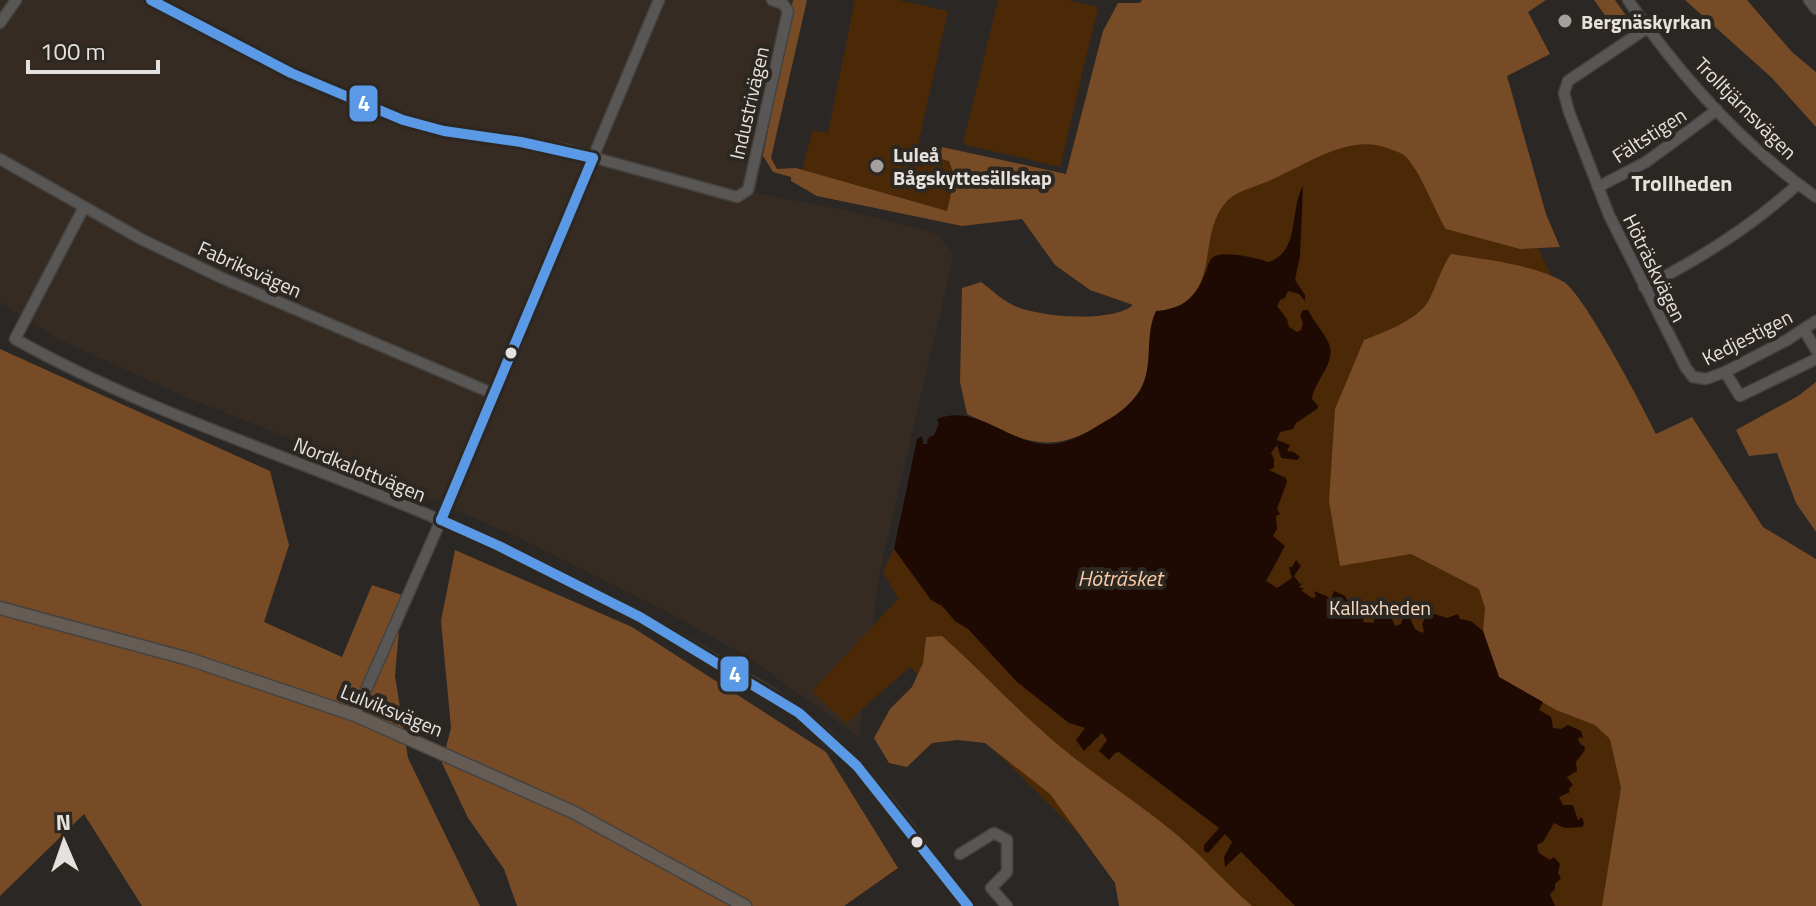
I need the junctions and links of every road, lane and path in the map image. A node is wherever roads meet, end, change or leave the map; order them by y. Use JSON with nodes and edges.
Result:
{"nodes":[{"id":1,"x":16,"y":0,"type":"edge"},
{"id":2,"x":151,"y":0,"type":"edge"},
{"id":3,"x":659,"y":0,"type":"edge"},
{"id":4,"x":772,"y":0,"type":"edge"},
{"id":5,"x":1628,"y":0,"type":"edge"},
{"id":6,"x":0,"y":23,"type":"edge"},
{"id":7,"x":1647,"y":28,"type":"junction"},
{"id":8,"x":1717,"y":110,"type":"junction"},
{"id":9,"x":593,"y":158,"type":"junction"},
{"id":10,"x":0,"y":159,"type":"edge"},
{"id":11,"x":1798,"y":184,"type":"junction"},
{"id":12,"x":1598,"y":187,"type":"junction"},
{"id":13,"x":1816,"y":197,"type":"edge"},
{"id":14,"x":84,"y":207,"type":"junction"},
{"id":15,"x":1644,"y":287,"type":"junction"},
{"id":16,"x":1816,"y":321,"type":"edge"},
{"id":17,"x":1804,"y":330,"type":"junction"},
{"id":18,"x":1816,"y":350,"type":"edge"},
{"id":19,"x":1816,"y":359,"type":"edge"},
{"id":20,"x":1725,"y":372,"type":"junction"},
{"id":21,"x":1693,"y":377,"type":"joint"},
{"id":22,"x":494,"y":394,"type":"junction"},
{"id":23,"x":441,"y":520,"type":"junction"},
{"id":24,"x":0,"y":608,"type":"edge"},
{"id":25,"x":355,"y":715,"type":"junction"},
{"id":26,"x":960,"y":854,"type":"dead end"},
{"id":27,"x":745,"y":906,"type":"edge"},
{"id":28,"x":968,"y":906,"type":"edge"},
{"id":29,"x":1007,"y":906,"type":"edge"}],
"edges":[{"from":1,"to":6,"type":"street"},
{"from":2,"to":9,"type":"street"},
{"from":3,"to":9,"type":"street"},
{"from":4,"to":9,"type":"street","name":"Industrivägen"},
{"from":5,"to":7,"type":"street","name":"Trolltjärnsvägen"},
{"from":7,"to":8,"type":"street","name":"Trolltjärnsvägen"},
{"from":7,"to":12,"type":"street","name":"Höträskvägen"},
{"from":8,"to":11,"type":"street","name":"Trolltjärnsvägen"},
{"from":8,"to":12,"type":"street","name":"Fältstigen"},
{"from":9,"to":22,"type":"street"},
{"from":10,"to":14,"type":"street","name":"Fabriksvägen"},
{"from":11,"to":13,"type":"street","name":"Trolltjärnsvägen"},
{"from":11,"to":15,"type":"street"},
{"from":12,"to":15,"type":"street","name":"Höträskvägen"},
{"from":14,"to":22,"type":"street","name":"Fabriksvägen"},
{"from":14,"to":23,"type":"street","name":"Nordkalottvägen"},
{"from":15,"to":21,"type":"street","name":"Höträskvägen"},
{"from":16,"to":17,"type":"street","name":"Kedjestigen"},
{"from":17,"to":18,"type":"street"},
{"from":17,"to":20,"type":"street","name":"Kedjestigen"},
{"from":19,"to":20,"type":"street"},
{"from":20,"to":21,"type":"street","name":"Kedjestigen"},
{"from":22,"to":23,"type":"street"},
{"from":23,"to":25,"type":"street"},
{"from":23,"to":28,"type":"street","name":"Nordkalottvägen"},
{"from":24,"to":25,"type":"main road","name":"Lulviksvägen"},
{"from":25,"to":27,"type":"main road","name":"Lulviksvägen"},
{"from":26,"to":29,"type":"street"}]}
